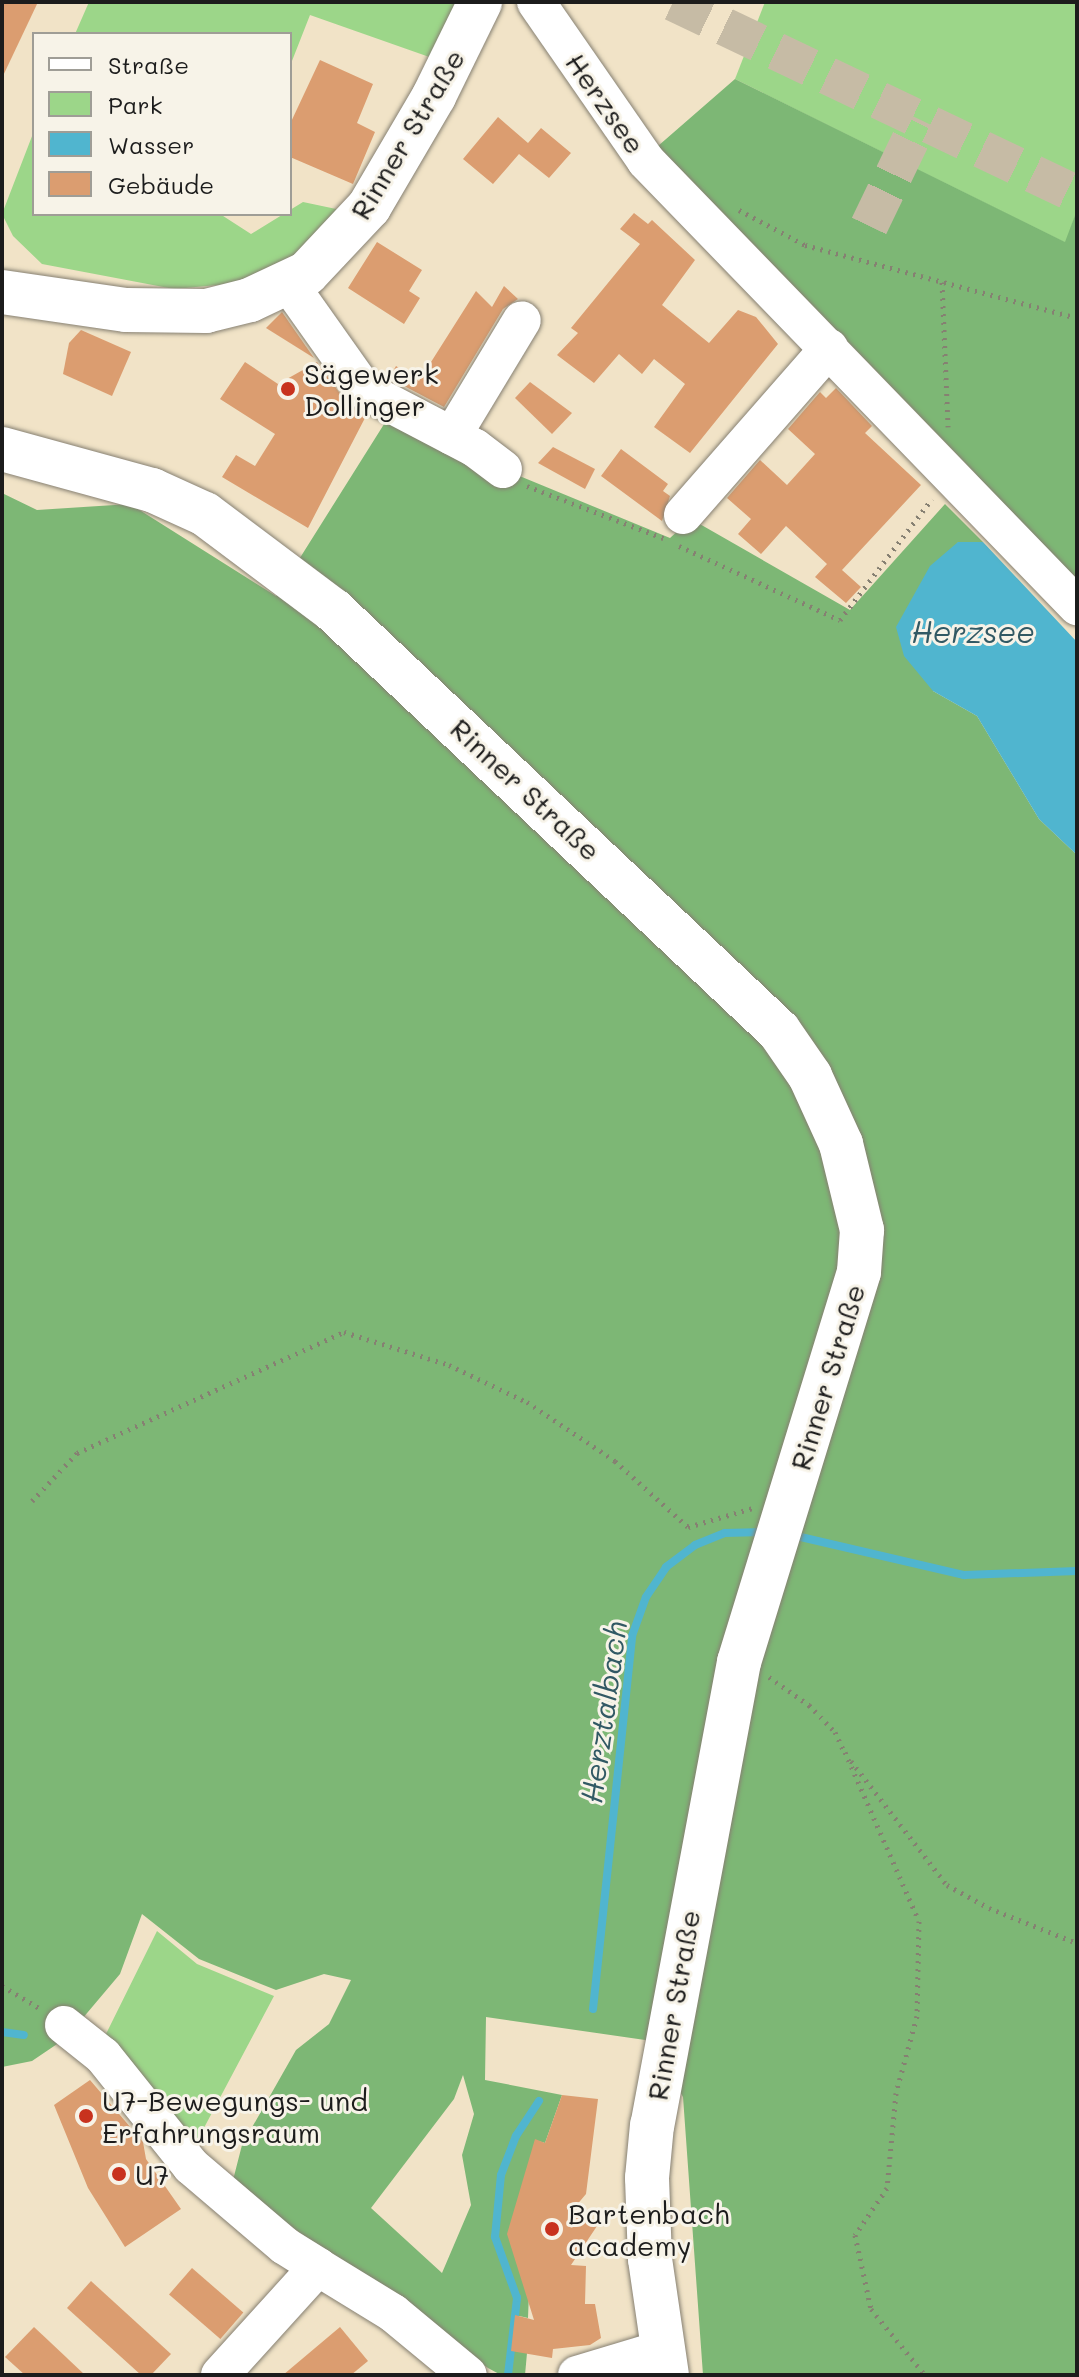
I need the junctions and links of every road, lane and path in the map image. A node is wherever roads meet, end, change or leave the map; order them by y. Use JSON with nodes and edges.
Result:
{"nodes":[{"id":1,"x":480,"y":2,"type":"edge"},
{"id":2,"x":536,"y":2,"type":"edge"},
{"id":3,"x":725,"y":203,"type":"dead end"},
{"id":4,"x":942,"y":282,"type":"junction"},
{"id":5,"x":289,"y":284,"type":"junction"},
{"id":6,"x":2,"y":292,"type":"edge"},
{"id":7,"x":1077,"y":318,"type":"edge"},
{"id":8,"x":522,"y":320,"type":"dead end"},
{"id":9,"x":829,"y":348,"type":"junction"},
{"id":10,"x":452,"y":436,"type":"junction"},
{"id":11,"x":2,"y":449,"type":"edge"},
{"id":12,"x":503,"y":469,"type":"joint"},
{"id":13,"x":951,"y":473,"type":"junction"},
{"id":14,"x":683,"y":515,"type":"dead end"},
{"id":15,"x":1077,"y":606,"type":"edge"},
{"id":16,"x":32,"y":1501,"type":"dead end"},
{"id":17,"x":781,"y":1521,"type":"junction"},
{"id":18,"x":739,"y":1662,"type":"junction"},
{"id":19,"x":845,"y":1752,"type":"junction"},
{"id":20,"x":1077,"y":1943,"type":"edge"},
{"id":21,"x":2,"y":1986,"type":"edge"},
{"id":22,"x":64,"y":2025,"type":"joint"},
{"id":23,"x":318,"y":2267,"type":"junction"},
{"id":24,"x":663,"y":2363,"type":"edge"},
{"id":25,"x":220,"y":2375,"type":"edge"},
{"id":26,"x":468,"y":2375,"type":"edge"},
{"id":27,"x":577,"y":2375,"type":"edge"},
{"id":28,"x":925,"y":2375,"type":"edge"}],
"edges":[{"from":1,"to":5,"type":"main road","name":"Rinner Straße"},
{"from":2,"to":9,"type":"street","name":"Herzsee"},
{"from":3,"to":4,"type":"path"},
{"from":4,"to":7,"type":"path"},
{"from":4,"to":13,"type":"path"},
{"from":5,"to":6,"type":"main road","name":"Rinner Straße"},
{"from":5,"to":10,"type":"street"},
{"from":8,"to":10,"type":"street"},
{"from":9,"to":13,"type":"street","name":"Herzsee"},
{"from":9,"to":14,"type":"street"},
{"from":10,"to":12,"type":"street"},
{"from":11,"to":17,"type":"main road","name":"Rinner Straße"},
{"from":12,"to":13,"type":"path"},
{"from":13,"to":15,"type":"street","name":"Herzsee"},
{"from":16,"to":17,"type":"path"},
{"from":17,"to":18,"type":"main road","name":"Rinner Straße"},
{"from":18,"to":19,"type":"path"},
{"from":18,"to":24,"type":"main road","name":"Rinner Straße"},
{"from":19,"to":20,"type":"path"},
{"from":19,"to":28,"type":"path"},
{"from":21,"to":22,"type":"path"},
{"from":22,"to":23,"type":"street"},
{"from":23,"to":25,"type":"street"},
{"from":23,"to":26,"type":"street"},
{"from":24,"to":27,"type":"street"}]}
